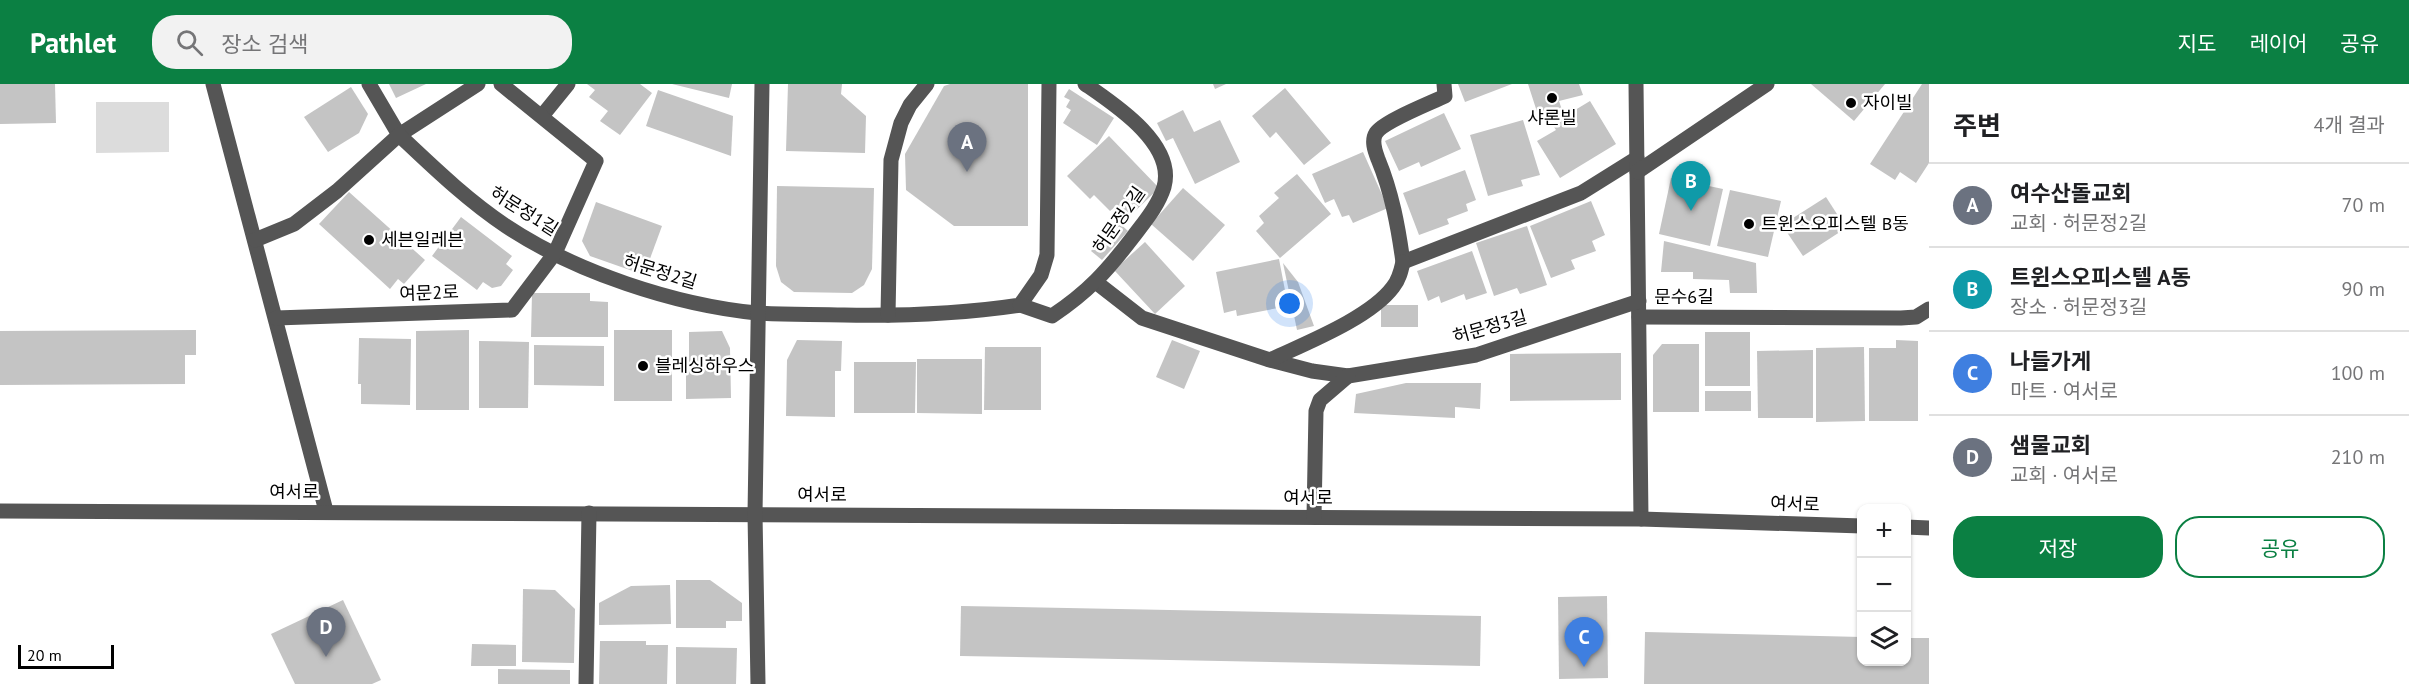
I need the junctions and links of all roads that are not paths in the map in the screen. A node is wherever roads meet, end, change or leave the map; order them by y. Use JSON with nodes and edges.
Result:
{"nodes":[{"id":1,"x":213,"y":84,"type":"edge"},
{"id":2,"x":369,"y":84,"type":"edge"},
{"id":3,"x":478,"y":84,"type":"edge"},
{"id":4,"x":501,"y":84,"type":"edge"},
{"id":5,"x":568,"y":84,"type":"edge"},
{"id":6,"x":762,"y":84,"type":"edge"},
{"id":7,"x":927,"y":84,"type":"edge"},
{"id":8,"x":1048,"y":84,"type":"edge"},
{"id":9,"x":1085,"y":84,"type":"edge"},
{"id":10,"x":1444,"y":84,"type":"edge"},
{"id":11,"x":1636,"y":84,"type":"edge"},
{"id":12,"x":1767,"y":84,"type":"edge"},
{"id":13,"x":542,"y":116,"type":"junction"},
{"id":14,"x":399,"y":135,"type":"junction"},
{"id":15,"x":1637,"y":165,"type":"junction"},
{"id":16,"x":255,"y":240,"type":"junction"},
{"id":17,"x":555,"y":253,"type":"junction"},
{"id":18,"x":1403,"y":262,"type":"junction"},
{"id":19,"x":1096,"y":283,"type":"junction"},
{"id":20,"x":1639,"y":301,"type":"junction"},
{"id":21,"x":1020,"y":305,"type":"junction"},
{"id":22,"x":1929,"y":309,"type":"edge"},
{"id":23,"x":758,"y":313,"type":"junction"},
{"id":24,"x":888,"y":315,"type":"junction"},
{"id":25,"x":1639,"y":316,"type":"junction"},
{"id":26,"x":276,"y":318,"type":"junction"},
{"id":27,"x":1270,"y":360,"type":"junction"},
{"id":28,"x":1348,"y":376,"type":"junction"},
{"id":29,"x":0,"y":512,"type":"edge"},
{"id":30,"x":326,"y":512,"type":"junction"},
{"id":31,"x":589,"y":513,"type":"junction"},
{"id":32,"x":755,"y":514,"type":"junction"},
{"id":33,"x":1314,"y":517,"type":"junction"},
{"id":34,"x":1641,"y":519,"type":"junction"},
{"id":35,"x":1857,"y":526,"type":"edge"},
{"id":36,"x":1911,"y":527,"type":"edge"},
{"id":37,"x":1929,"y":528,"type":"edge"},
{"id":38,"x":586,"y":684,"type":"edge"},
{"id":39,"x":758,"y":684,"type":"edge"}],
"edges":[{"from":1,"to":16,"type":"street"},
{"from":2,"to":14,"type":"street","name":"허문정1길"},
{"from":3,"to":14,"type":"street"},
{"from":4,"to":13,"type":"street","name":"허문정1길"},
{"from":5,"to":13,"type":"street"},
{"from":6,"to":23,"type":"street"},
{"from":7,"to":24,"type":"street"},
{"from":8,"to":21,"type":"street"},
{"from":9,"to":19,"type":"street","name":"허문정2길"},
{"from":10,"to":18,"type":"street"},
{"from":11,"to":15,"type":"street"},
{"from":12,"to":15,"type":"street"},
{"from":13,"to":17,"type":"street","name":"허문정1길"},
{"from":14,"to":16,"type":"street"},
{"from":14,"to":17,"type":"street","name":"허문정1길"},
{"from":15,"to":18,"type":"street"},
{"from":15,"to":20,"type":"street"},
{"from":16,"to":26,"type":"street"},
{"from":17,"to":23,"type":"street","name":"허문정2길"},
{"from":17,"to":26,"type":"street","name":"여문2로"},
{"from":18,"to":27,"type":"street"},
{"from":19,"to":21,"type":"street","name":"허문정2길"},
{"from":19,"to":27,"type":"street","name":"허문정3길"},
{"from":20,"to":25,"type":"street"},
{"from":20,"to":28,"type":"street","name":"허문정3길"},
{"from":21,"to":24,"type":"street","name":"허문정2길"},
{"from":22,"to":25,"type":"street","name":"문수6길"},
{"from":23,"to":24,"type":"street","name":"허문정2길"},
{"from":23,"to":32,"type":"street"},
{"from":25,"to":34,"type":"street","name":"문수6길"},
{"from":26,"to":30,"type":"street"},
{"from":27,"to":28,"type":"street","name":"허문정3길"},
{"from":28,"to":33,"type":"street"},
{"from":29,"to":30,"type":"street","name":"여서로"},
{"from":30,"to":31,"type":"street","name":"여서로"},
{"from":31,"to":32,"type":"street","name":"여서로"},
{"from":31,"to":38,"type":"street"},
{"from":32,"to":33,"type":"street","name":"여서로"},
{"from":32,"to":39,"type":"street"},
{"from":33,"to":34,"type":"street","name":"여서로"},
{"from":34,"to":35,"type":"street","name":"여서로"},
{"from":36,"to":37,"type":"street"}]}
